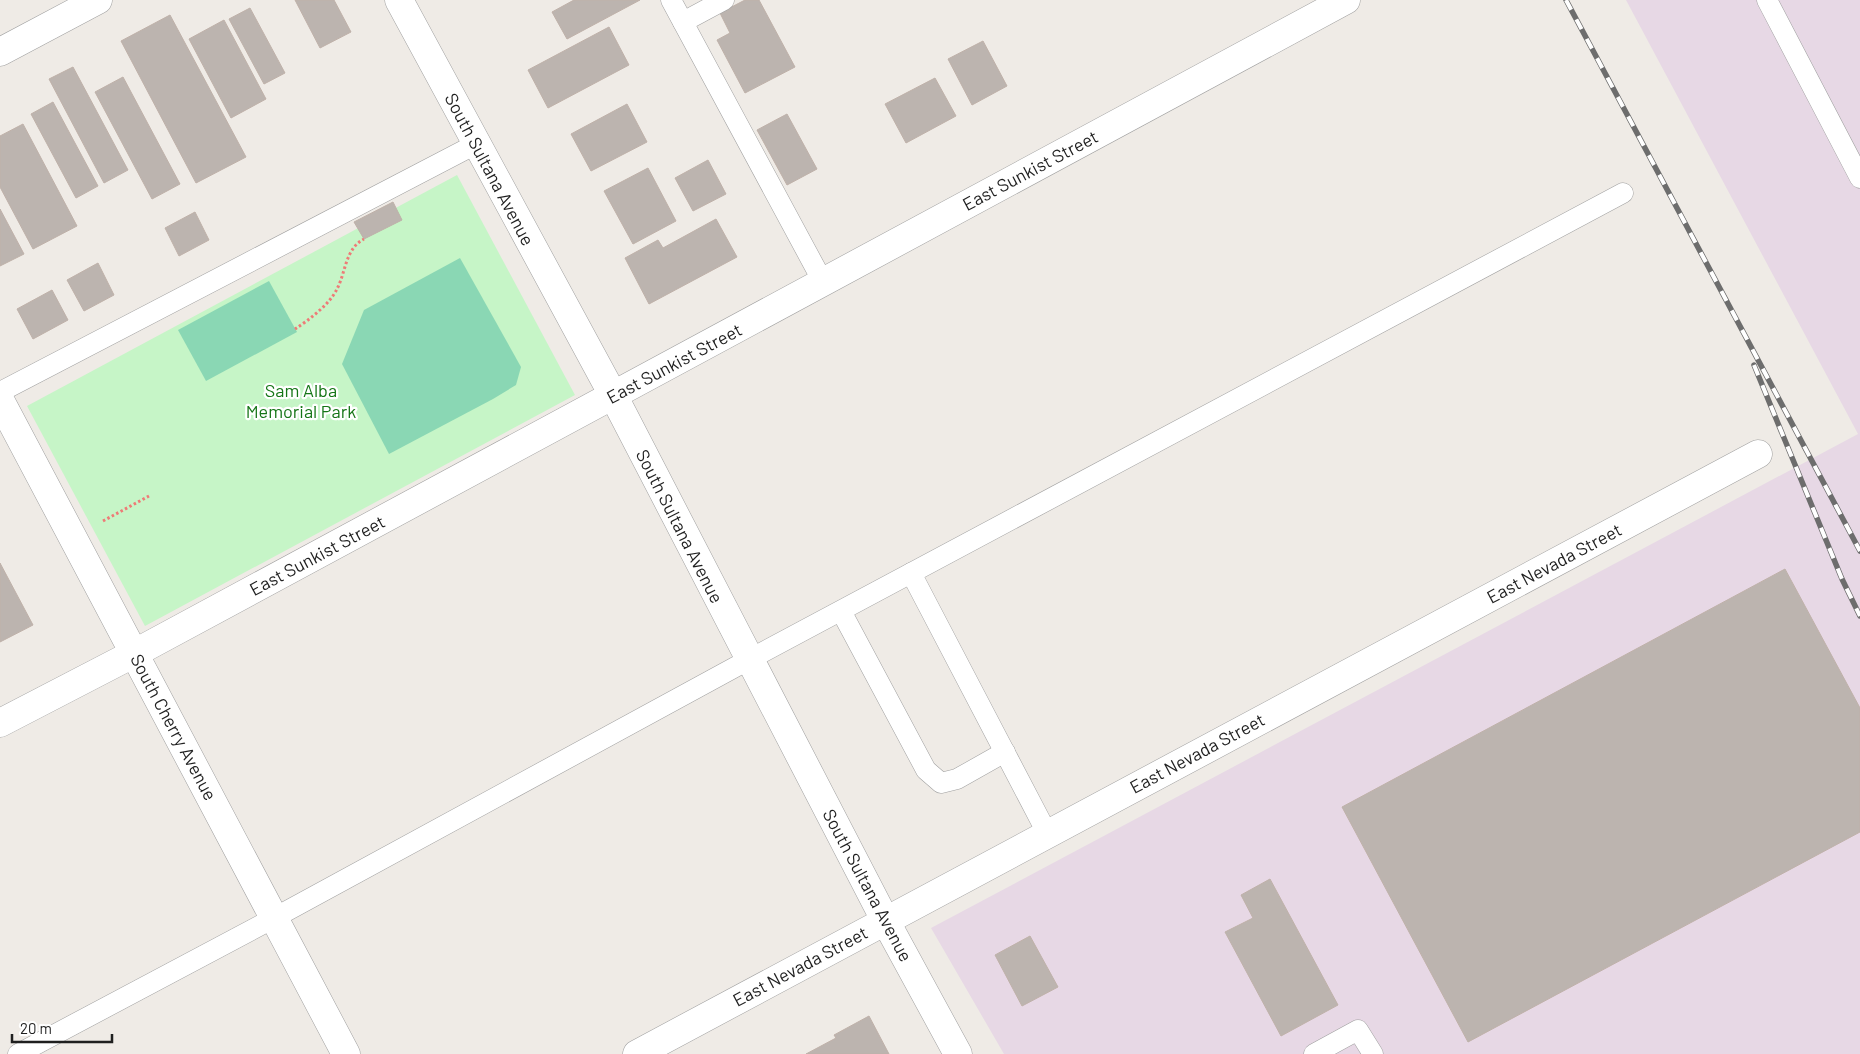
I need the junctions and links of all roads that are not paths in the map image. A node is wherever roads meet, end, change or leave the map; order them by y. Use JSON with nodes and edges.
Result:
{"nodes":[{"id":1,"x":98,"y":0,"type":"edge"},
{"id":2,"x":399,"y":0,"type":"edge"},
{"id":3,"x":671,"y":0,"type":"edge"},
{"id":4,"x":724,"y":0,"type":"edge"},
{"id":5,"x":1346,"y":0,"type":"edge"},
{"id":6,"x":1767,"y":0,"type":"edge"},
{"id":7,"x":683,"y":22,"type":"junction"},
{"id":8,"x":0,"y":52,"type":"edge"},
{"id":9,"x":476,"y":144,"type":"junction"},
{"id":10,"x":1860,"y":178,"type":"edge"},
{"id":11,"x":1624,"y":193,"type":"dead end"},
{"id":12,"x":823,"y":282,"type":"junction"},
{"id":13,"x":0,"y":392,"type":"edge"},
{"id":14,"x":613,"y":395,"type":"junction"},
{"id":15,"x":0,"y":400,"type":"edge"},
{"id":16,"x":1758,"y":454,"type":"dead end"},
{"id":17,"x":911,"y":573,"type":"junction"},
{"id":18,"x":841,"y":611,"type":"junction"},
{"id":19,"x":135,"y":653,"type":"junction"},
{"id":20,"x":750,"y":659,"type":"junction"},
{"id":21,"x":0,"y":723,"type":"edge"},
{"id":22,"x":1005,"y":752,"type":"junction"},
{"id":23,"x":1047,"y":833,"type":"junction"},
{"id":24,"x":274,"y":918,"type":"junction"},
{"id":25,"x":885,"y":920,"type":"junction"},
{"id":26,"x":18,"y":1054,"type":"edge"},
{"id":27,"x":346,"y":1054,"type":"edge"},
{"id":28,"x":637,"y":1054,"type":"edge"},
{"id":29,"x":958,"y":1054,"type":"edge"},
{"id":30,"x":1314,"y":1054,"type":"edge"},
{"id":31,"x":1373,"y":1054,"type":"edge"}],
"edges":[{"from":1,"to":8,"type":"street"},
{"from":2,"to":9,"type":"street","name":"South Sultana Avenue"},
{"from":3,"to":7,"type":"lane"},
{"from":4,"to":7,"type":"lane"},
{"from":5,"to":12,"type":"street","name":"East Sunkist Street"},
{"from":6,"to":10,"type":"lane"},
{"from":7,"to":12,"type":"lane"},
{"from":9,"to":13,"type":"lane"},
{"from":9,"to":14,"type":"street","name":"South Sultana Avenue"},
{"from":11,"to":17,"type":"lane"},
{"from":12,"to":14,"type":"street","name":"East Sunkist Street"},
{"from":14,"to":19,"type":"street","name":"East Sunkist Street"},
{"from":14,"to":20,"type":"street","name":"South Sultana Avenue"},
{"from":15,"to":19,"type":"street","name":"South Cherry Avenue"},
{"from":16,"to":23,"type":"street","name":"East Nevada Street"},
{"from":17,"to":18,"type":"lane"},
{"from":17,"to":22,"type":"lane"},
{"from":18,"to":20,"type":"lane"},
{"from":18,"to":22,"type":"lane"},
{"from":19,"to":21,"type":"street","name":"East Sunkist Street"},
{"from":19,"to":24,"type":"street","name":"South Cherry Avenue"},
{"from":20,"to":24,"type":"lane"},
{"from":20,"to":25,"type":"street","name":"South Sultana Avenue"},
{"from":22,"to":23,"type":"lane"},
{"from":23,"to":25,"type":"street","name":"East Nevada Street"},
{"from":24,"to":26,"type":"lane"},
{"from":24,"to":27,"type":"street","name":"South Cherry Avenue"},
{"from":25,"to":28,"type":"street","name":"East Nevada Street"},
{"from":25,"to":29,"type":"street","name":"South Sultana Avenue"},
{"from":30,"to":31,"type":"lane"}]}
